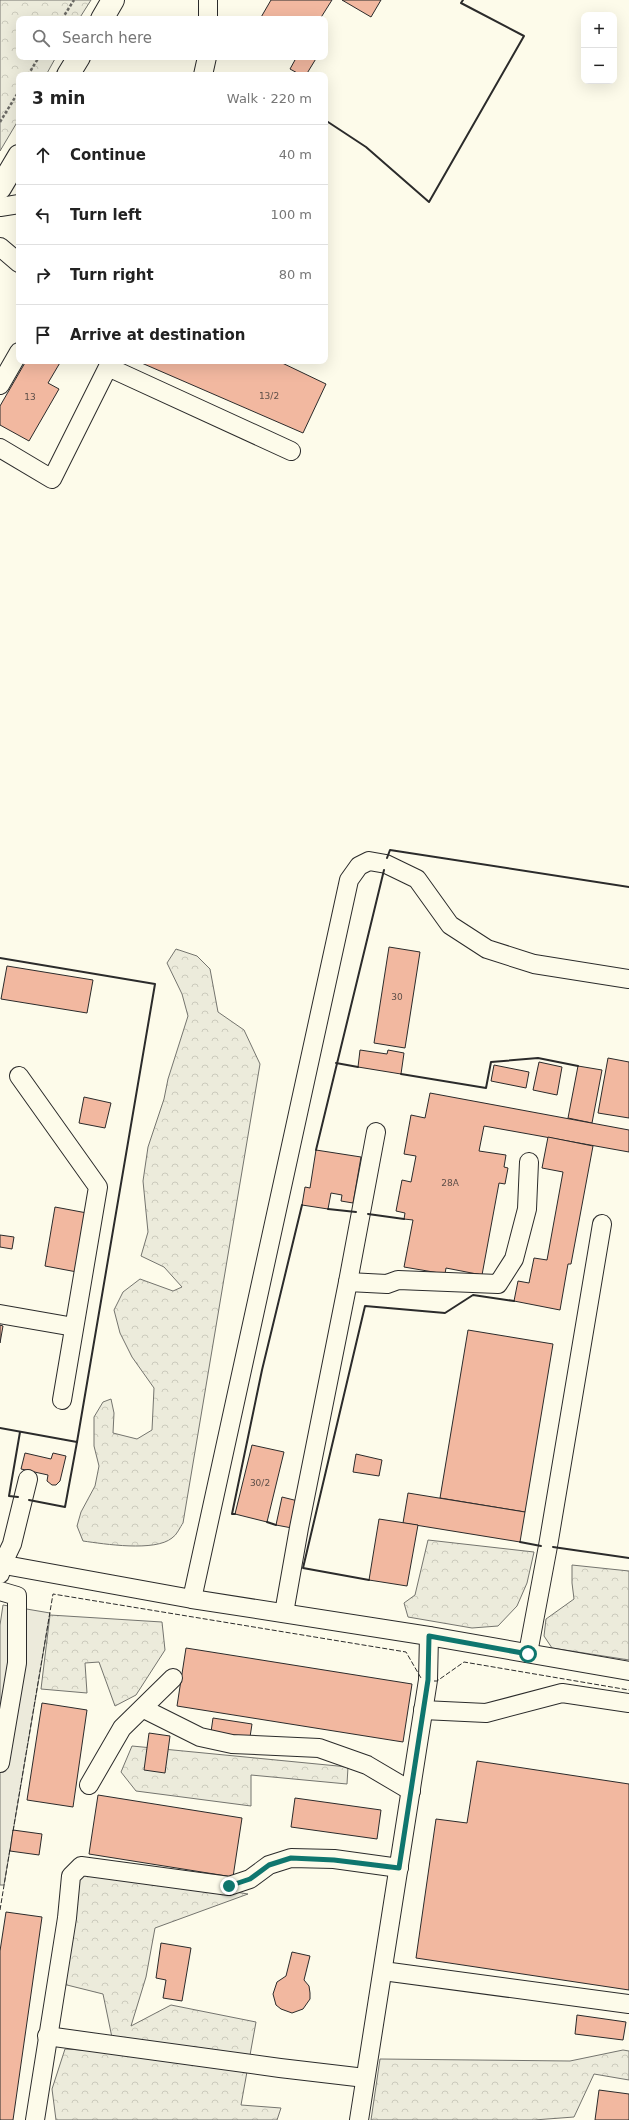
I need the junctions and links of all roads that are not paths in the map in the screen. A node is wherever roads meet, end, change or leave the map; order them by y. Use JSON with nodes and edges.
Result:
{"nodes":[{"id":1,"x":113,"y":0,"type":"edge"},
{"id":2,"x":208,"y":0,"type":"edge"},
{"id":3,"x":104,"y":16,"type":"edge"},
{"id":4,"x":208,"y":16,"type":"edge"},
{"id":5,"x":77,"y":60,"type":"edge"},
{"id":6,"x":206,"y":60,"type":"edge"},
{"id":7,"x":70,"y":72,"type":"edge"},
{"id":8,"x":203,"y":72,"type":"edge"},
{"id":9,"x":16,"y":161,"type":"edge"},
{"id":10,"x":0,"y":188,"type":"edge"},
{"id":11,"x":16,"y":204,"type":"edge"},
{"id":12,"x":0,"y":207,"type":"edge"},
{"id":13,"x":0,"y":247,"type":"edge"},
{"id":14,"x":16,"y":260,"type":"edge"},
{"id":15,"x":16,"y":357,"type":"edge"},
{"id":16,"x":0,"y":385,"type":"edge"},
{"id":17,"x":0,"y":448,"type":"edge"},
{"id":18,"x":291,"y":451,"type":"dead end"},
{"id":19,"x":629,"y":978,"type":"edge"},
{"id":20,"x":19,"y":1076,"type":"dead end"},
{"id":21,"x":376,"y":1132,"type":"dead end"},
{"id":22,"x":530,"y":1162,"type":"dead end"},
{"id":23,"x":602,"y":1224,"type":"dead end"},
{"id":24,"x":348,"y":1282,"type":"junction"},
{"id":25,"x":0,"y":1314,"type":"edge"},
{"id":26,"x":74,"y":1327,"type":"junction"},
{"id":27,"x":62,"y":1400,"type":"dead end"},
{"id":28,"x":28,"y":1479,"type":"dead end"},
{"id":29,"x":1,"y":1568,"type":"edge"},
{"id":30,"x":0,"y":1591,"type":"edge"},
{"id":31,"x":192,"y":1599,"type":"junction"},
{"id":32,"x":284,"y":1613,"type":"junction"},
{"id":33,"x":429,"y":1636,"type":"junction"},
{"id":34,"x":528,"y":1654,"type":"junction"},
{"id":35,"x":629,"y":1671,"type":"edge"},
{"id":36,"x":173,"y":1678,"type":"dead end"},
{"id":37,"x":629,"y":1704,"type":"edge"},
{"id":38,"x":144,"y":1709,"type":"junction"},
{"id":39,"x":423,"y":1710,"type":"junction"},
{"id":40,"x":0,"y":1763,"type":"edge"},
{"id":41,"x":89,"y":1785,"type":"dead end"},
{"id":42,"x":411,"y":1791,"type":"junction"},
{"id":43,"x":399,"y":1868,"type":"junction"},
{"id":44,"x":383,"y":1971,"type":"junction"},
{"id":45,"x":629,"y":2004,"type":"edge"},
{"id":46,"x":47,"y":2036,"type":"junction"},
{"id":47,"x":365,"y":2078,"type":"junction"},
{"id":48,"x":35,"y":2120,"type":"edge"},
{"id":49,"x":359,"y":2120,"type":"edge"}],
"edges":[{"from":1,"to":3,"type":"main road"},
{"from":2,"to":4,"type":"street"},
{"from":5,"to":7,"type":"main road"},
{"from":6,"to":8,"type":"street"},
{"from":9,"to":10,"type":"main road"},
{"from":11,"to":12,"type":"street"},
{"from":13,"to":14,"type":"street"},
{"from":15,"to":16,"type":"street"},
{"from":17,"to":18,"type":"street"},
{"from":19,"to":31,"type":"street"},
{"from":20,"to":26,"type":"street"},
{"from":21,"to":24,"type":"street"},
{"from":22,"to":24,"type":"street"},
{"from":23,"to":34,"type":"street"},
{"from":24,"to":32,"type":"street"},
{"from":25,"to":26,"type":"street"},
{"from":26,"to":27,"type":"street"},
{"from":28,"to":29,"type":"street"},
{"from":29,"to":31,"type":"street"},
{"from":30,"to":40,"type":"street"},
{"from":31,"to":32,"type":"street"},
{"from":32,"to":33,"type":"street"},
{"from":33,"to":34,"type":"street"},
{"from":33,"to":39,"type":"street"},
{"from":34,"to":35,"type":"street"},
{"from":36,"to":38,"type":"street"},
{"from":37,"to":39,"type":"street"},
{"from":38,"to":41,"type":"street"},
{"from":38,"to":42,"type":"street"},
{"from":39,"to":42,"type":"street"},
{"from":42,"to":43,"type":"street"},
{"from":43,"to":44,"type":"street"},
{"from":43,"to":46,"type":"street"},
{"from":44,"to":45,"type":"street"},
{"from":44,"to":47,"type":"street"},
{"from":46,"to":47,"type":"street"},
{"from":46,"to":48,"type":"street"},
{"from":47,"to":49,"type":"street"}]}
